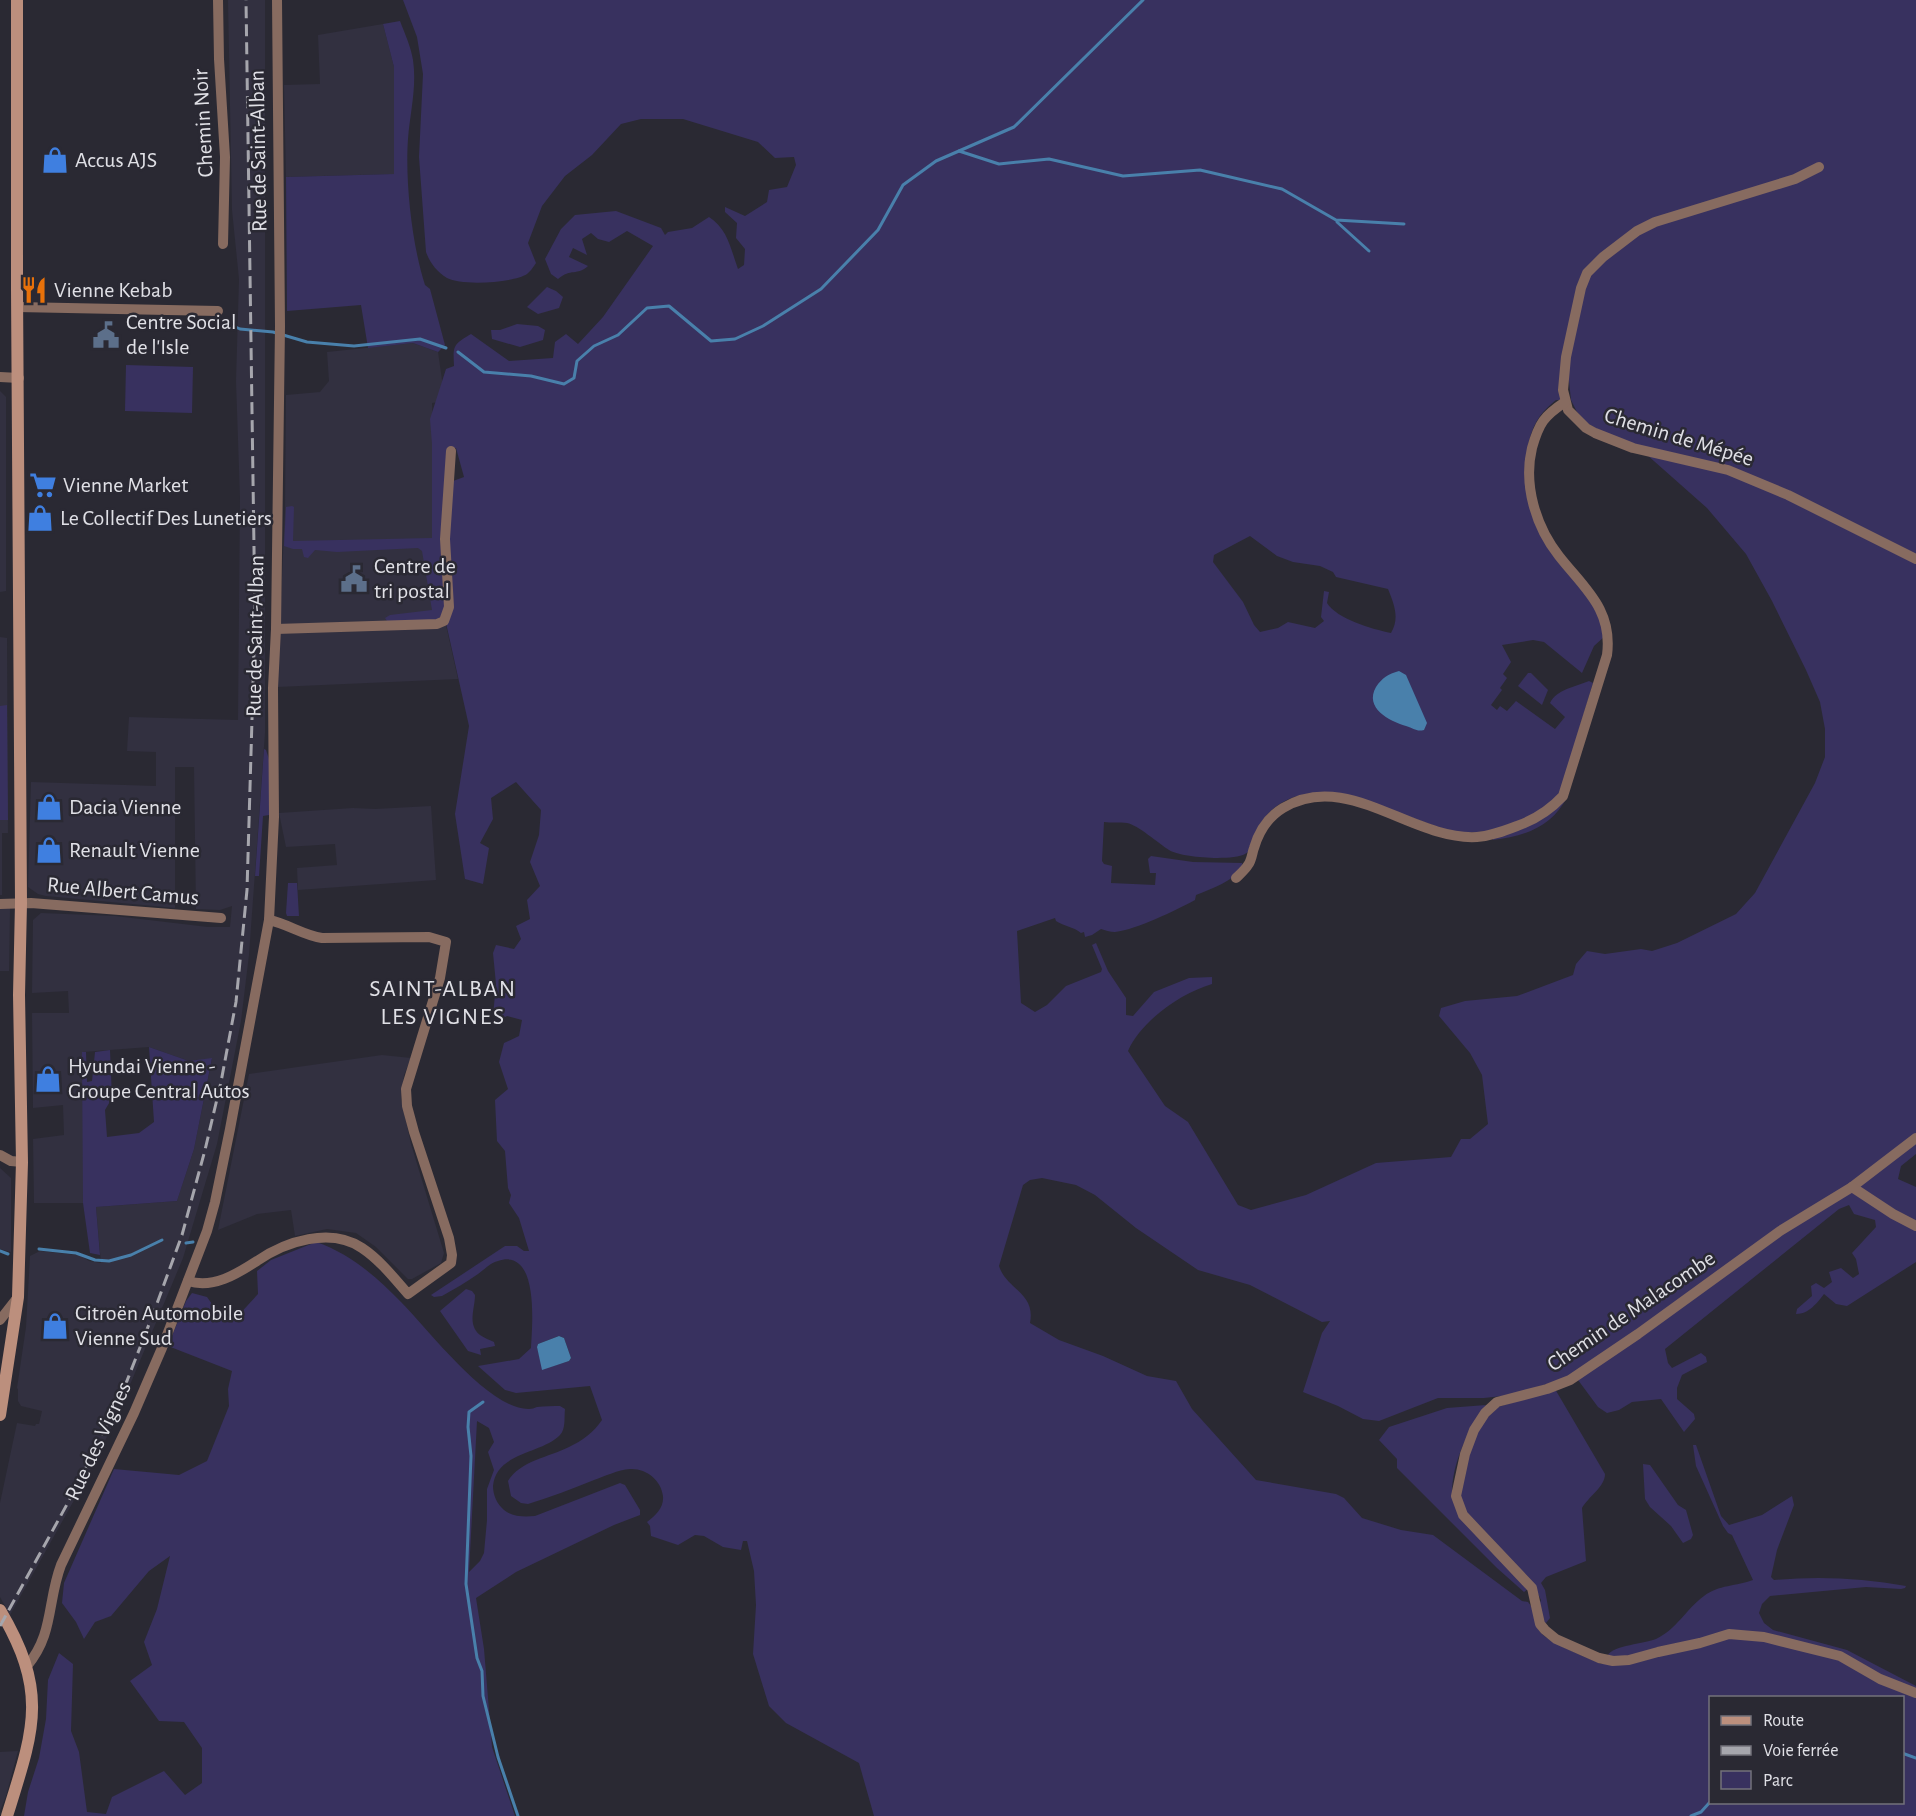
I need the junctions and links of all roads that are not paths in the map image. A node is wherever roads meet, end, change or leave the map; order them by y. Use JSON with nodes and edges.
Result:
{"nodes":[{"id":1,"x":17,"y":0,"type":"edge"},
{"id":2,"x":218,"y":0,"type":"edge"},
{"id":3,"x":278,"y":0,"type":"edge"},
{"id":4,"x":1819,"y":167,"type":"dead end"},
{"id":5,"x":223,"y":244,"type":"dead end"},
{"id":6,"x":17,"y":307,"type":"junction"},
{"id":7,"x":218,"y":311,"type":"dead end"},
{"id":8,"x":0,"y":377,"type":"edge"},
{"id":9,"x":19,"y":378,"type":"junction"},
{"id":10,"x":1565,"y":402,"type":"junction"},
{"id":11,"x":451,"y":451,"type":"dead end"},
{"id":12,"x":1916,"y":560,"type":"edge"},
{"id":13,"x":276,"y":628,"type":"junction"},
{"id":14,"x":1236,"y":878,"type":"dead end"},
{"id":15,"x":21,"y":903,"type":"junction"},
{"id":16,"x":0,"y":904,"type":"edge"},
{"id":17,"x":221,"y":918,"type":"dead end"},
{"id":18,"x":269,"y":920,"type":"junction"},
{"id":19,"x":1916,"y":1138,"type":"edge"},
{"id":20,"x":0,"y":1155,"type":"edge"},
{"id":21,"x":22,"y":1162,"type":"junction"},
{"id":22,"x":1852,"y":1187,"type":"junction"},
{"id":23,"x":1916,"y":1226,"type":"edge"},
{"id":24,"x":207,"y":1231,"type":"joint"},
{"id":25,"x":189,"y":1281,"type":"junction"},
{"id":26,"x":18,"y":1297,"type":"junction"},
{"id":27,"x":0,"y":1320,"type":"edge"},
{"id":28,"x":4,"y":1369,"type":"edge"},
{"id":29,"x":0,"y":1415,"type":"edge"},
{"id":30,"x":0,"y":1610,"type":"edge"},
{"id":31,"x":27,"y":1666,"type":"junction"},
{"id":32,"x":1916,"y":1693,"type":"edge"},
{"id":33,"x":7,"y":1816,"type":"edge"}],
"edges":[{"from":1,"to":6,"type":"main road"},
{"from":2,"to":5,"type":"street","name":"Chemin Noir"},
{"from":3,"to":13,"type":"street","name":"Rue de Saint-Alban"},
{"from":4,"to":10,"type":"street"},
{"from":6,"to":7,"type":"street"},
{"from":6,"to":9,"type":"main road"},
{"from":8,"to":9,"type":"street"},
{"from":9,"to":15,"type":"main road"},
{"from":10,"to":12,"type":"street","name":"Chemin de Mépée"},
{"from":10,"to":14,"type":"street"},
{"from":11,"to":13,"type":"street"},
{"from":13,"to":18,"type":"street","name":"Rue de Saint-Alban"},
{"from":15,"to":16,"type":"street","name":"Rue Albert Camus"},
{"from":15,"to":17,"type":"street","name":"Rue Albert Camus"},
{"from":15,"to":21,"type":"main road"},
{"from":18,"to":24,"type":"street","name":"Rue de Saint-Alban"},
{"from":18,"to":25,"type":"street"},
{"from":19,"to":22,"type":"street"},
{"from":20,"to":21,"type":"street"},
{"from":21,"to":26,"type":"main road"},
{"from":22,"to":23,"type":"street"},
{"from":22,"to":32,"type":"street","name":"Chemin de Malacombe"},
{"from":24,"to":25,"type":"street","name":"Rue des Vignes"},
{"from":25,"to":31,"type":"street","name":"Rue des Vignes"},
{"from":26,"to":27,"type":"street"},
{"from":26,"to":28,"type":"main road"},
{"from":28,"to":29,"type":"main road"},
{"from":30,"to":31,"type":"main road"},
{"from":31,"to":33,"type":"main road"}]}
